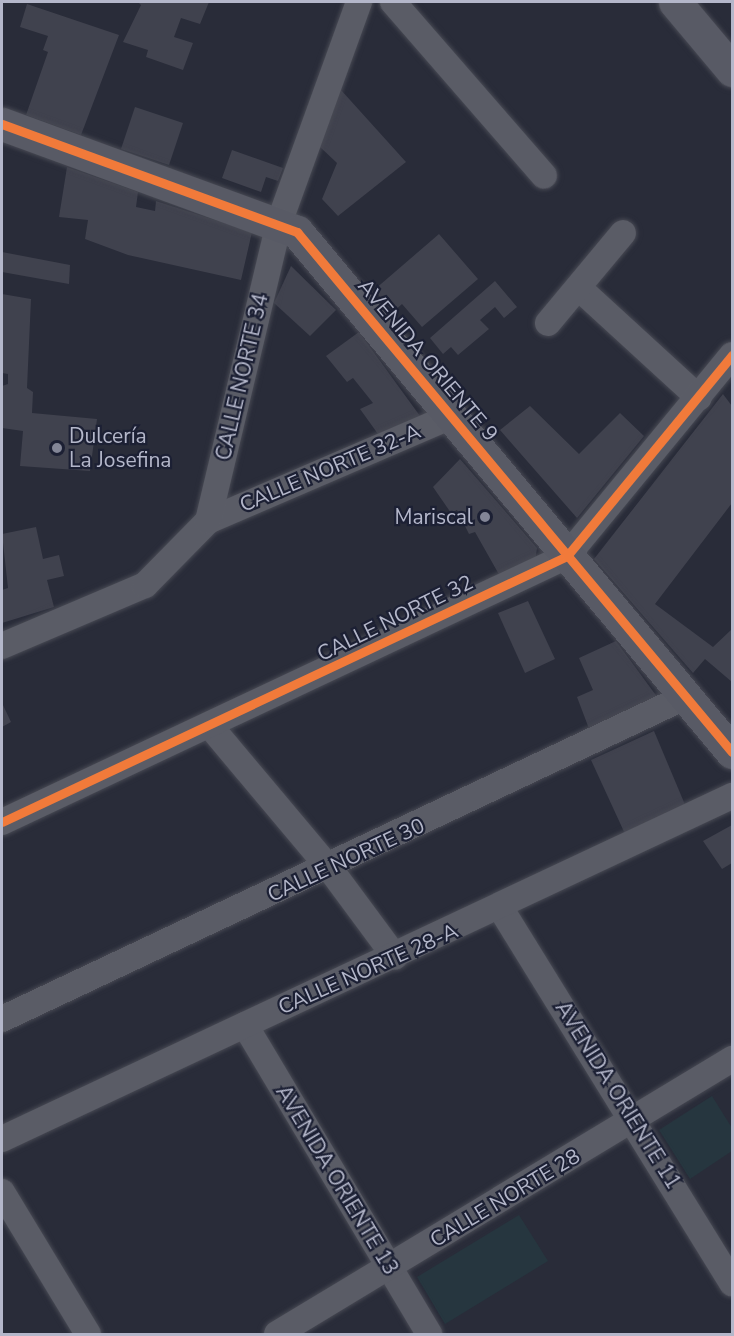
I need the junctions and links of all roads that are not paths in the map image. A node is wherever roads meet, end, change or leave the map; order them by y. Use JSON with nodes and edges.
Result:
{"nodes":[{"id":1,"x":359,"y":2,"type":"edge"},
{"id":2,"x":393,"y":2,"type":"edge"},
{"id":3,"x":675,"y":2,"type":"edge"},
{"id":4,"x":732,"y":70,"type":"edge"},
{"id":5,"x":2,"y":124,"type":"edge"},
{"id":6,"x":544,"y":176,"type":"dead end"},
{"id":7,"x":279,"y":223,"type":"junction"},
{"id":8,"x":622,"y":233,"type":"dead end"},
{"id":9,"x":580,"y":289,"type":"junction"},
{"id":10,"x":548,"y":323,"type":"dead end"},
{"id":11,"x":729,"y":368,"type":"edge"},
{"id":12,"x":699,"y":398,"type":"junction"},
{"id":13,"x":452,"y":416,"type":"junction"},
{"id":14,"x":208,"y":521,"type":"junction"},
{"id":15,"x":567,"y":556,"type":"junction"},
{"id":16,"x":2,"y":645,"type":"edge"},
{"id":17,"x":687,"y":696,"type":"junction"},
{"id":18,"x":210,"y":726,"type":"junction"},
{"id":19,"x":732,"y":752,"type":"edge"},
{"id":20,"x":732,"y":795,"type":"edge"},
{"id":21,"x":2,"y":822,"type":"edge"},
{"id":22,"x":330,"y":869,"type":"junction"},
{"id":23,"x":501,"y":909,"type":"junction"},
{"id":24,"x":395,"y":957,"type":"junction"},
{"id":25,"x":2,"y":1019,"type":"edge"},
{"id":26,"x":245,"y":1025,"type":"junction"},
{"id":27,"x":732,"y":1059,"type":"edge"},
{"id":28,"x":635,"y":1121,"type":"junction"},
{"id":29,"x":2,"y":1139,"type":"edge"},
{"id":30,"x":2,"y":1192,"type":"edge"},
{"id":31,"x":389,"y":1266,"type":"junction"},
{"id":32,"x":732,"y":1283,"type":"edge"},
{"id":33,"x":88,"y":1335,"type":"edge"},
{"id":34,"x":277,"y":1335,"type":"edge"},
{"id":35,"x":429,"y":1335,"type":"edge"}],
"edges":[{"from":1,"to":7,"type":"street","name":"CALLE NORTE 34"},
{"from":2,"to":6,"type":"street"},
{"from":3,"to":4,"type":"street"},
{"from":5,"to":7,"type":"street","name":"AVENIDA ORIENTE 9"},
{"from":7,"to":13,"type":"street","name":"AVENIDA ORIENTE 9"},
{"from":7,"to":14,"type":"street","name":"CALLE NORTE 34"},
{"from":8,"to":9,"type":"street"},
{"from":9,"to":10,"type":"street"},
{"from":9,"to":12,"type":"street"},
{"from":11,"to":12,"type":"street","name":"CALLE NORTE 32"},
{"from":12,"to":15,"type":"street","name":"CALLE NORTE 32"},
{"from":13,"to":14,"type":"street","name":"CALLE NORTE 32-A"},
{"from":13,"to":15,"type":"street","name":"AVENIDA ORIENTE 9"},
{"from":14,"to":16,"type":"street"},
{"from":15,"to":17,"type":"street","name":"AVENIDA ORIENTE 9"},
{"from":15,"to":18,"type":"street","name":"CALLE NORTE 32"},
{"from":17,"to":19,"type":"street","name":"AVENIDA ORIENTE 9"},
{"from":17,"to":22,"type":"street","name":"CALLE NORTE 30"},
{"from":18,"to":21,"type":"street","name":"CALLE NORTE 32"},
{"from":18,"to":22,"type":"street"},
{"from":20,"to":23,"type":"street","name":"CALLE NORTE 28-A"},
{"from":22,"to":24,"type":"street"},
{"from":22,"to":25,"type":"street","name":"CALLE NORTE 30"},
{"from":23,"to":24,"type":"street","name":"CALLE NORTE 28-A"},
{"from":23,"to":28,"type":"street","name":"AVENIDA ORIENTE 11"},
{"from":24,"to":26,"type":"street","name":"CALLE NORTE 28-A"},
{"from":26,"to":29,"type":"street","name":"CALLE NORTE 28-A"},
{"from":26,"to":31,"type":"street","name":"AVENIDA ORIENTE 13"},
{"from":27,"to":28,"type":"street","name":"CALLE NORTE 28"},
{"from":28,"to":31,"type":"street","name":"CALLE NORTE 28"},
{"from":28,"to":32,"type":"street","name":"AVENIDA ORIENTE 11"},
{"from":30,"to":33,"type":"street"},
{"from":31,"to":34,"type":"street","name":"CALLE NORTE 28"},
{"from":31,"to":35,"type":"street","name":"AVENIDA ORIENTE 13"}]}
